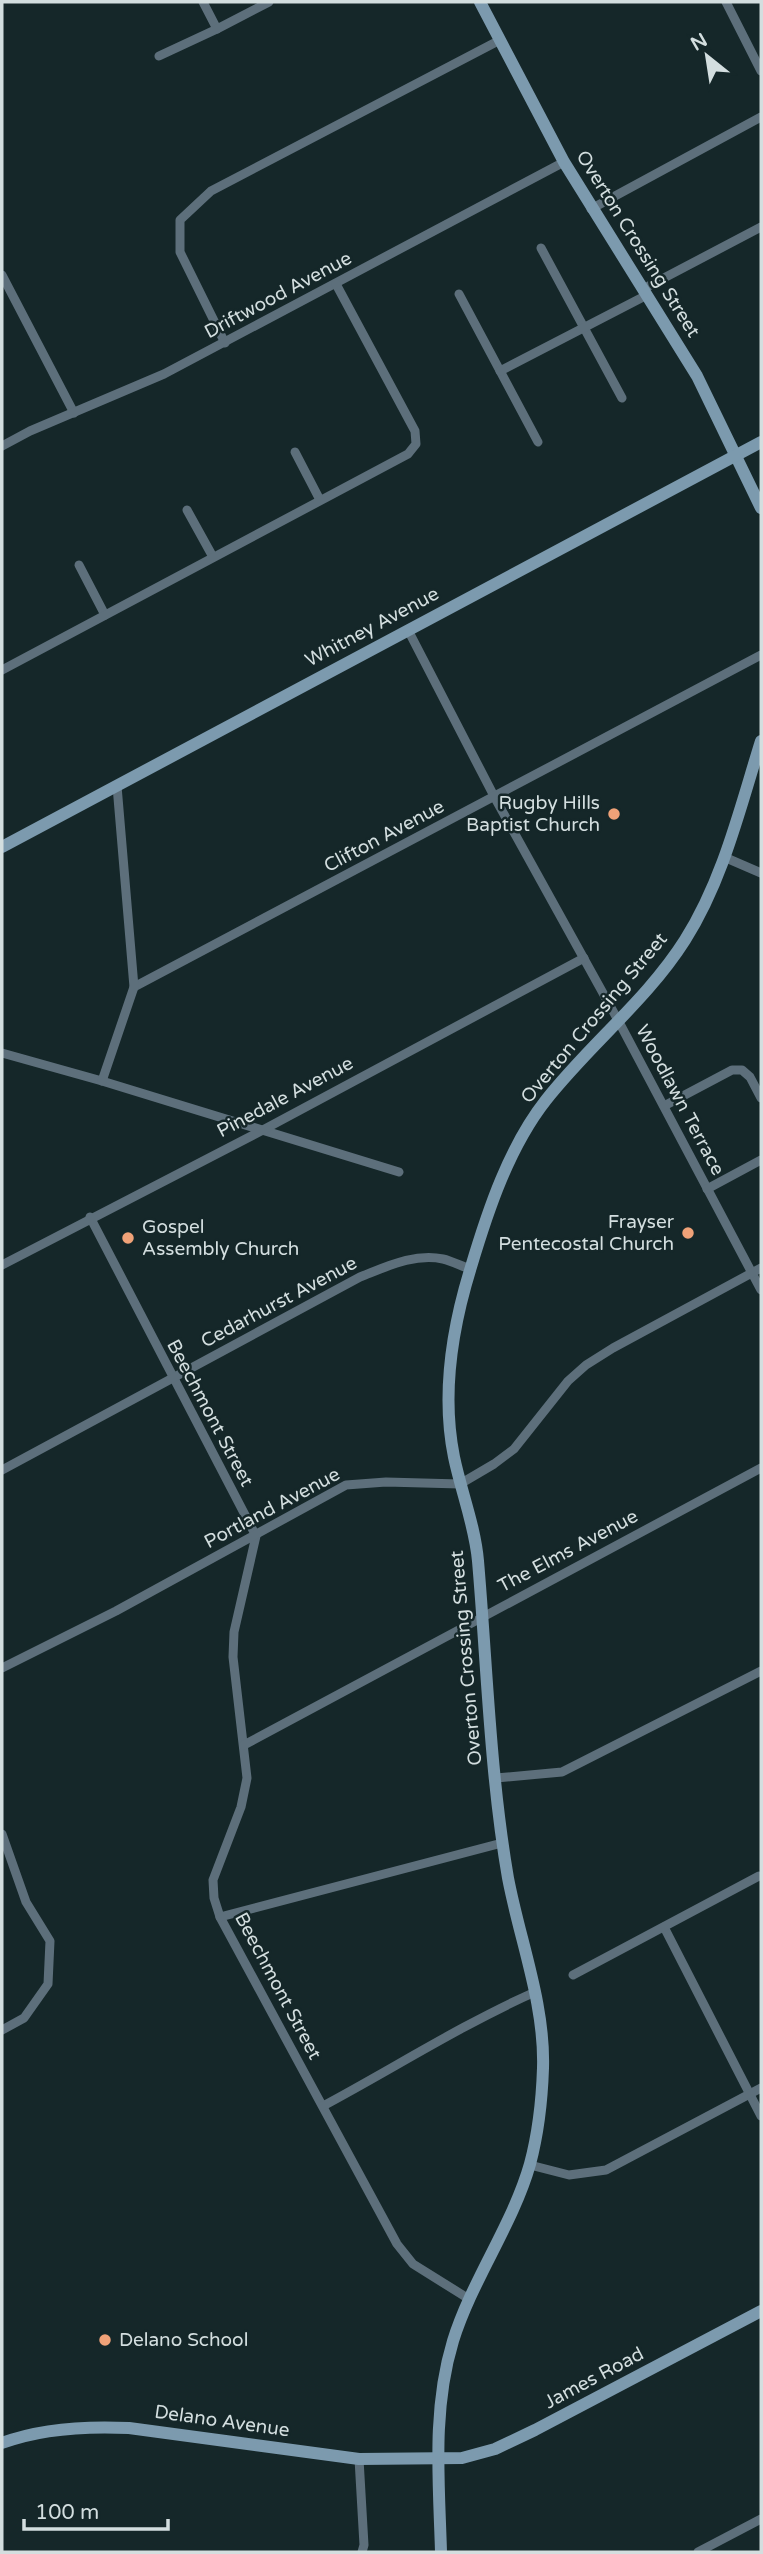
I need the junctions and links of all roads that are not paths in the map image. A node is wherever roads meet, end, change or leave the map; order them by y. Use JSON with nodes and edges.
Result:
{"nodes":[{"id":1,"x":203,"y":2,"type":"edge"},
{"id":2,"x":270,"y":2,"type":"edge"},
{"id":3,"x":480,"y":2,"type":"edge"},
{"id":4,"x":726,"y":2,"type":"edge"},
{"id":5,"x":217,"y":29,"type":"junction"},
{"id":6,"x":500,"y":40,"type":"junction"},
{"id":7,"x":159,"y":56,"type":"dead end"},
{"id":8,"x":761,"y":71,"type":"edge"},
{"id":9,"x":761,"y":117,"type":"edge"},
{"id":10,"x":564,"y":162,"type":"junction"},
{"id":11,"x":591,"y":209,"type":"junction"},
{"id":12,"x":761,"y":227,"type":"edge"},
{"id":13,"x":541,"y":248,"type":"dead end"},
{"id":14,"x":2,"y":275,"type":"edge"},
{"id":15,"x":336,"y":284,"type":"junction"},
{"id":16,"x":645,"y":292,"type":"junction"},
{"id":17,"x":459,"y":294,"type":"dead end"},
{"id":18,"x":584,"y":328,"type":"junction"},
{"id":19,"x":225,"y":343,"type":"junction"},
{"id":20,"x":500,"y":371,"type":"junction"},
{"id":21,"x":622,"y":398,"type":"dead end"},
{"id":22,"x":74,"y":413,"type":"junction"},
{"id":23,"x":538,"y":442,"type":"dead end"},
{"id":24,"x":761,"y":442,"type":"edge"},
{"id":25,"x":2,"y":446,"type":"edge"},
{"id":26,"x":295,"y":452,"type":"dead end"},
{"id":27,"x":737,"y":455,"type":"junction"},
{"id":28,"x":320,"y":500,"type":"junction"},
{"id":29,"x":761,"y":508,"type":"edge"},
{"id":30,"x":187,"y":510,"type":"dead end"},
{"id":31,"x":213,"y":557,"type":"junction"},
{"id":32,"x":79,"y":565,"type":"dead end"},
{"id":33,"x":105,"y":615,"type":"junction"},
{"id":34,"x":408,"y":630,"type":"junction"},
{"id":35,"x":761,"y":655,"type":"edge"},
{"id":36,"x":2,"y":670,"type":"edge"},
{"id":37,"x":761,"y":741,"type":"edge"},
{"id":38,"x":117,"y":786,"type":"junction"},
{"id":39,"x":495,"y":798,"type":"junction"},
{"id":40,"x":2,"y":847,"type":"edge"},
{"id":41,"x":724,"y":857,"type":"junction"},
{"id":42,"x":761,"y":873,"type":"edge"},
{"id":43,"x":584,"y":958,"type":"junction"},
{"id":44,"x":134,"y":987,"type":"junction"},
{"id":45,"x":619,"y":1022,"type":"junction"},
{"id":46,"x":4,"y":1055,"type":"edge"},
{"id":47,"x":102,"y":1080,"type":"junction"},
{"id":48,"x":761,"y":1098,"type":"edge"},
{"id":49,"x":664,"y":1106,"type":"junction"},
{"id":50,"x":261,"y":1130,"type":"junction"},
{"id":51,"x":761,"y":1160,"type":"edge"},
{"id":52,"x":399,"y":1172,"type":"dead end"},
{"id":53,"x":707,"y":1189,"type":"junction"},
{"id":54,"x":90,"y":1217,"type":"junction"},
{"id":55,"x":2,"y":1265,"type":"edge"},
{"id":56,"x":761,"y":1268,"type":"edge"},
{"id":57,"x":470,"y":1269,"type":"junction"},
{"id":58,"x":752,"y":1273,"type":"junction"},
{"id":59,"x":761,"y":1290,"type":"edge"},
{"id":60,"x":173,"y":1379,"type":"junction"},
{"id":61,"x":761,"y":1468,"type":"edge"},
{"id":62,"x":2,"y":1470,"type":"edge"},
{"id":63,"x":460,"y":1484,"type":"junction"},
{"id":64,"x":256,"y":1536,"type":"junction"},
{"id":65,"x":481,"y":1617,"type":"junction"},
{"id":66,"x":2,"y":1668,"type":"edge"},
{"id":67,"x":761,"y":1671,"type":"edge"},
{"id":68,"x":244,"y":1745,"type":"junction"},
{"id":69,"x":496,"y":1778,"type":"junction"},
{"id":70,"x":2,"y":1834,"type":"edge"},
{"id":71,"x":502,"y":1843,"type":"junction"},
{"id":72,"x":758,"y":1876,"type":"dead end"},
{"id":73,"x":220,"y":1917,"type":"junction"},
{"id":74,"x":664,"y":1927,"type":"junction"},
{"id":75,"x":573,"y":1975,"type":"dead end"},
{"id":76,"x":535,"y":1992,"type":"junction"},
{"id":77,"x":2,"y":2030,"type":"edge"},
{"id":78,"x":761,"y":2088,"type":"edge"},
{"id":79,"x":750,"y":2094,"type":"junction"},
{"id":80,"x":323,"y":2106,"type":"junction"},
{"id":81,"x":761,"y":2116,"type":"edge"},
{"id":82,"x":530,"y":2165,"type":"junction"},
{"id":83,"x":469,"y":2299,"type":"junction"},
{"id":84,"x":761,"y":2311,"type":"edge"},
{"id":85,"x":2,"y":2443,"type":"edge"},
{"id":86,"x":359,"y":2459,"type":"junction"},
{"id":87,"x":438,"y":2459,"type":"junction"},
{"id":88,"x":761,"y":2519,"type":"edge"},
{"id":89,"x":362,"y":2552,"type":"edge"},
{"id":90,"x":441,"y":2552,"type":"edge"},
{"id":91,"x":698,"y":2552,"type":"edge"}],
"edges":[{"from":1,"to":5,"type":"street"},
{"from":2,"to":5,"type":"street"},
{"from":3,"to":6,"type":"main road","name":"Overton Crossing Street"},
{"from":4,"to":8,"type":"street"},
{"from":5,"to":7,"type":"street"},
{"from":6,"to":10,"type":"main road","name":"Overton Crossing Street"},
{"from":6,"to":19,"type":"street"},
{"from":9,"to":11,"type":"street"},
{"from":10,"to":11,"type":"main road","name":"Overton Crossing Street"},
{"from":10,"to":15,"type":"street","name":"Driftwood Avenue"},
{"from":11,"to":16,"type":"main road","name":"Overton Crossing Street"},
{"from":12,"to":16,"type":"street"},
{"from":13,"to":18,"type":"street"},
{"from":14,"to":22,"type":"street"},
{"from":15,"to":19,"type":"street","name":"Driftwood Avenue"},
{"from":15,"to":28,"type":"street"},
{"from":16,"to":18,"type":"street"},
{"from":16,"to":27,"type":"main road","name":"Overton Crossing Street"},
{"from":17,"to":20,"type":"street"},
{"from":18,"to":20,"type":"street"},
{"from":18,"to":21,"type":"street"},
{"from":19,"to":22,"type":"street","name":"Driftwood Avenue"},
{"from":20,"to":23,"type":"street"},
{"from":22,"to":25,"type":"street","name":"Driftwood Avenue"},
{"from":24,"to":27,"type":"main road","name":"Whitney Avenue"},
{"from":26,"to":28,"type":"street"},
{"from":27,"to":29,"type":"main road","name":"Overton Crossing Street"},
{"from":27,"to":34,"type":"main road","name":"Whitney Avenue"},
{"from":28,"to":31,"type":"street"},
{"from":30,"to":31,"type":"street"},
{"from":31,"to":33,"type":"street"},
{"from":32,"to":33,"type":"street"},
{"from":33,"to":36,"type":"street"},
{"from":34,"to":38,"type":"main road","name":"Whitney Avenue"},
{"from":34,"to":39,"type":"street","name":"Woodlawn Terrace"},
{"from":35,"to":39,"type":"street","name":"Clifton Avenue"},
{"from":37,"to":41,"type":"main road","name":"Overton Crossing Street"},
{"from":38,"to":40,"type":"main road","name":"Whitney Avenue"},
{"from":38,"to":44,"type":"street"},
{"from":39,"to":43,"type":"street","name":"Woodlawn Terrace"},
{"from":39,"to":44,"type":"street","name":"Clifton Avenue"},
{"from":41,"to":42,"type":"street"},
{"from":41,"to":45,"type":"main road","name":"Overton Crossing Street"},
{"from":43,"to":45,"type":"street","name":"Woodlawn Terrace"},
{"from":43,"to":50,"type":"street","name":"Pinedale Avenue"},
{"from":44,"to":47,"type":"street"},
{"from":45,"to":49,"type":"street","name":"Woodlawn Terrace"},
{"from":45,"to":57,"type":"main road","name":"Overton Crossing Street"},
{"from":46,"to":47,"type":"street"},
{"from":47,"to":50,"type":"street"},
{"from":48,"to":49,"type":"street"},
{"from":49,"to":53,"type":"street","name":"Woodlawn Terrace"},
{"from":50,"to":52,"type":"street"},
{"from":50,"to":54,"type":"street","name":"Pinedale Avenue"},
{"from":51,"to":53,"type":"street"},
{"from":53,"to":58,"type":"street","name":"Woodlawn Terrace"},
{"from":54,"to":55,"type":"street","name":"Pinedale Avenue"},
{"from":54,"to":60,"type":"street","name":"Beechmont Street"},
{"from":56,"to":58,"type":"street"},
{"from":57,"to":60,"type":"street","name":"Cedarhurst Avenue"},
{"from":57,"to":63,"type":"main road","name":"Overton Crossing Street"},
{"from":58,"to":59,"type":"street","name":"Woodlawn Terrace"},
{"from":58,"to":63,"type":"street"},
{"from":60,"to":62,"type":"street","name":"Cedarhurst Avenue"},
{"from":60,"to":64,"type":"street","name":"Beechmont Street"},
{"from":61,"to":65,"type":"street","name":"The Elms Avenue"},
{"from":63,"to":64,"type":"street","name":"Portland Avenue"},
{"from":63,"to":65,"type":"main road","name":"Overton Crossing Street"},
{"from":64,"to":66,"type":"street","name":"Portland Avenue"},
{"from":64,"to":68,"type":"street","name":"Beechmont Street"},
{"from":65,"to":68,"type":"street","name":"The Elms Avenue"},
{"from":65,"to":69,"type":"main road","name":"Overton Crossing Street"},
{"from":67,"to":69,"type":"street"},
{"from":68,"to":73,"type":"street","name":"Beechmont Street"},
{"from":69,"to":71,"type":"main road","name":"Overton Crossing Street"},
{"from":70,"to":77,"type":"street"},
{"from":71,"to":73,"type":"street"},
{"from":71,"to":76,"type":"main road","name":"Overton Crossing Street"},
{"from":72,"to":74,"type":"street"},
{"from":73,"to":80,"type":"street","name":"Beechmont Street"},
{"from":74,"to":75,"type":"street"},
{"from":74,"to":79,"type":"street"},
{"from":76,"to":80,"type":"street"},
{"from":76,"to":82,"type":"main road","name":"Overton Crossing Street"},
{"from":78,"to":79,"type":"street"},
{"from":79,"to":81,"type":"street"},
{"from":79,"to":82,"type":"street"},
{"from":80,"to":83,"type":"street","name":"Beechmont Street"},
{"from":82,"to":83,"type":"main road","name":"Overton Crossing Street"},
{"from":83,"to":87,"type":"main road","name":"Overton Crossing Street"},
{"from":84,"to":87,"type":"main road","name":"James Road"},
{"from":85,"to":86,"type":"main road","name":"Delano Avenue"},
{"from":86,"to":87,"type":"main road","name":"Delano Avenue"},
{"from":86,"to":89,"type":"street"},
{"from":87,"to":90,"type":"main road","name":"Overton Crossing Street"},
{"from":88,"to":91,"type":"street"}]}
